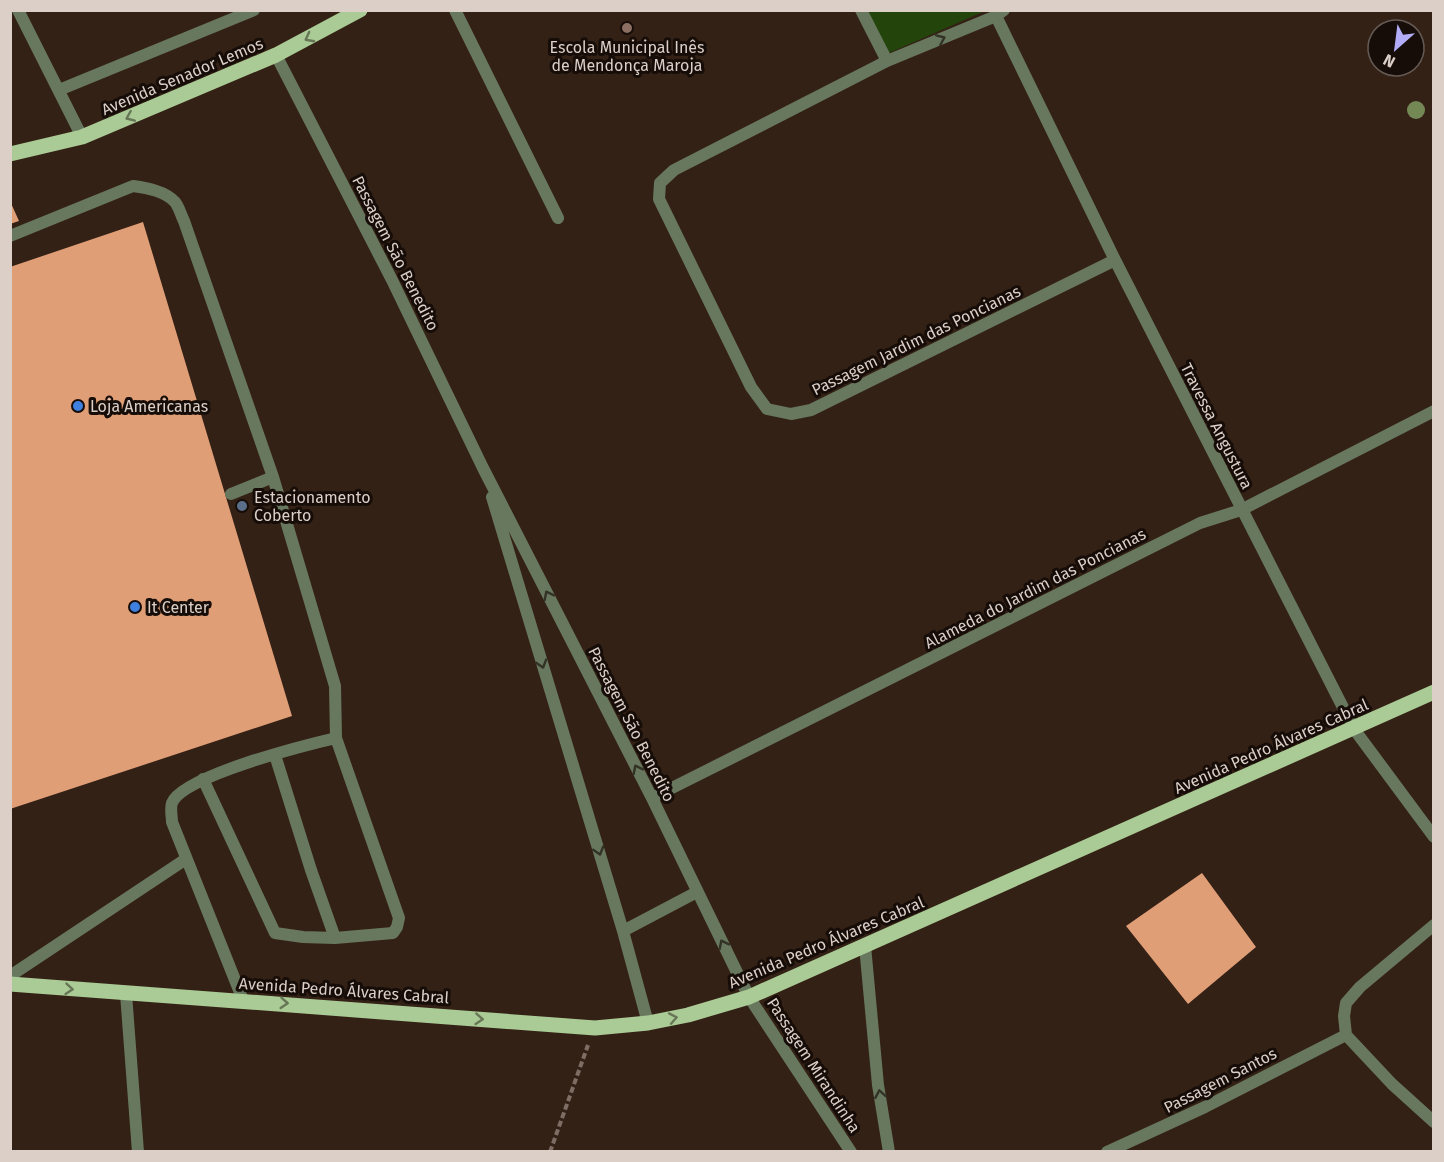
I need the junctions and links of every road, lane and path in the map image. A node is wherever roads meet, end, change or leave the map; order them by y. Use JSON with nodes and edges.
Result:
{"nodes":[{"id":1,"x":18,"y":10,"type":"edge"},
{"id":2,"x":254,"y":10,"type":"edge"},
{"id":3,"x":360,"y":10,"type":"edge"},
{"id":4,"x":455,"y":10,"type":"edge"},
{"id":5,"x":861,"y":10,"type":"edge"},
{"id":6,"x":1000,"y":13,"type":"edge"},
{"id":7,"x":276,"y":56,"type":"junction"},
{"id":8,"x":887,"y":61,"type":"junction"},
{"id":9,"x":58,"y":90,"type":"junction"},
{"id":10,"x":82,"y":137,"type":"junction"},
{"id":11,"x":10,"y":154,"type":"edge"},
{"id":12,"x":558,"y":218,"type":"dead end"},
{"id":13,"x":10,"y":236,"type":"edge"},
{"id":14,"x":1115,"y":260,"type":"junction"},
{"id":15,"x":1434,"y":411,"type":"edge"},
{"id":16,"x":483,"y":468,"type":"junction"},
{"id":17,"x":273,"y":477,"type":"junction"},
{"id":18,"x":231,"y":494,"type":"dead end"},
{"id":19,"x":1241,"y":510,"type":"junction"},
{"id":20,"x":1434,"y":692,"type":"edge"},
{"id":21,"x":1354,"y":729,"type":"junction"},
{"id":22,"x":336,"y":738,"type":"junction"},
{"id":23,"x":275,"y":755,"type":"junction"},
{"id":24,"x":203,"y":779,"type":"junction"},
{"id":25,"x":652,"y":798,"type":"junction"},
{"id":26,"x":1434,"y":837,"type":"edge"},
{"id":27,"x":186,"y":859,"type":"junction"},
{"id":28,"x":697,"y":892,"type":"junction"},
{"id":29,"x":1434,"y":926,"type":"edge"},
{"id":30,"x":623,"y":931,"type":"junction"},
{"id":31,"x":336,"y":938,"type":"junction"},
{"id":32,"x":865,"y":946,"type":"junction"},
{"id":33,"x":10,"y":976,"type":"edge"},
{"id":34,"x":10,"y":984,"type":"edge"},
{"id":35,"x":126,"y":994,"type":"junction"},
{"id":36,"x":749,"y":997,"type":"junction"},
{"id":37,"x":243,"y":1000,"type":"junction"},
{"id":38,"x":648,"y":1023,"type":"junction"},
{"id":39,"x":595,"y":1028,"type":"junction"},
{"id":40,"x":1346,"y":1035,"type":"junction"},
{"id":41,"x":1434,"y":1122,"type":"edge"},
{"id":42,"x":138,"y":1152,"type":"edge"},
{"id":43,"x":550,"y":1152,"type":"edge"},
{"id":44,"x":850,"y":1152,"type":"edge"},
{"id":45,"x":889,"y":1152,"type":"edge"},
{"id":46,"x":1107,"y":1152,"type":"edge"}],
"edges":[{"from":1,"to":9,"type":"street"},
{"from":2,"to":9,"type":"street"},
{"from":3,"to":7,"type":"main road","name":"Avenida Senador Lemos","one_way":true},
{"from":4,"to":12,"type":"street"},
{"from":5,"to":8,"type":"street"},
{"from":8,"to":6,"type":"street","one_way":true},
{"from":6,"to":14,"type":"street","name":"Travessa Angustura"},
{"from":7,"to":10,"type":"main road","name":"Avenida Senador Lemos","one_way":true},
{"from":7,"to":16,"type":"street","name":"Passagem São Benedito"},
{"from":8,"to":14,"type":"street","name":"Passagem Jardim das Poncianas"},
{"from":9,"to":10,"type":"street"},
{"from":10,"to":11,"type":"main road","name":"Avenida Senador Lemos"},
{"from":13,"to":17,"type":"street"},
{"from":14,"to":19,"type":"street","name":"Travessa Angustura"},
{"from":15,"to":19,"type":"street","name":"Alameda do Jardim das Poncianas"},
{"from":25,"to":16,"type":"street","name":"Passagem São Benedito","one_way":true},
{"from":16,"to":30,"type":"street","name":"Passagem São Benedito","one_way":true},
{"from":17,"to":18,"type":"street"},
{"from":17,"to":22,"type":"street"},
{"from":19,"to":21,"type":"street","name":"Travessa Angustura"},
{"from":19,"to":25,"type":"street","name":"Alameda do Jardim das Poncianas"},
{"from":20,"to":21,"type":"main road","name":"Avenida Pedro Álvares Cabral"},
{"from":21,"to":26,"type":"street","name":"Travessa Angustura"},
{"from":21,"to":32,"type":"main road","name":"Avenida Pedro Álvares Cabral"},
{"from":22,"to":23,"type":"street"},
{"from":22,"to":31,"type":"street"},
{"from":23,"to":24,"type":"street"},
{"from":23,"to":31,"type":"street"},
{"from":24,"to":27,"type":"street"},
{"from":24,"to":31,"type":"street"},
{"from":25,"to":28,"type":"street","name":"Passagem São Benedito"},
{"from":27,"to":33,"type":"street"},
{"from":27,"to":37,"type":"street"},
{"from":28,"to":30,"type":"street"},
{"from":36,"to":28,"type":"street","name":"Passagem São Benedito","one_way":true},
{"from":29,"to":40,"type":"street"},
{"from":30,"to":38,"type":"street","name":"Passagem São Benedito"},
{"from":32,"to":36,"type":"main road","name":"Avenida Pedro Álvares Cabral"},
{"from":45,"to":32,"type":"street","one_way":true},
{"from":34,"to":35,"type":"main road","name":"Avenida Pedro Álvares Cabral","one_way":true},
{"from":35,"to":37,"type":"main road","name":"Avenida Pedro Álvares Cabral"},
{"from":35,"to":42,"type":"street"},
{"from":38,"to":36,"type":"main road","name":"Avenida Pedro Álvares Cabral","one_way":true},
{"from":36,"to":44,"type":"street","name":"Passagem Mirandinha"},
{"from":37,"to":39,"type":"main road","name":"Avenida Pedro Álvares Cabral","one_way":true},
{"from":38,"to":39,"type":"main road","name":"Avenida Pedro Álvares Cabral"},
{"from":39,"to":43,"type":"path"},
{"from":40,"to":41,"type":"street"},
{"from":40,"to":46,"type":"street","name":"Passagem Santos"}]}
